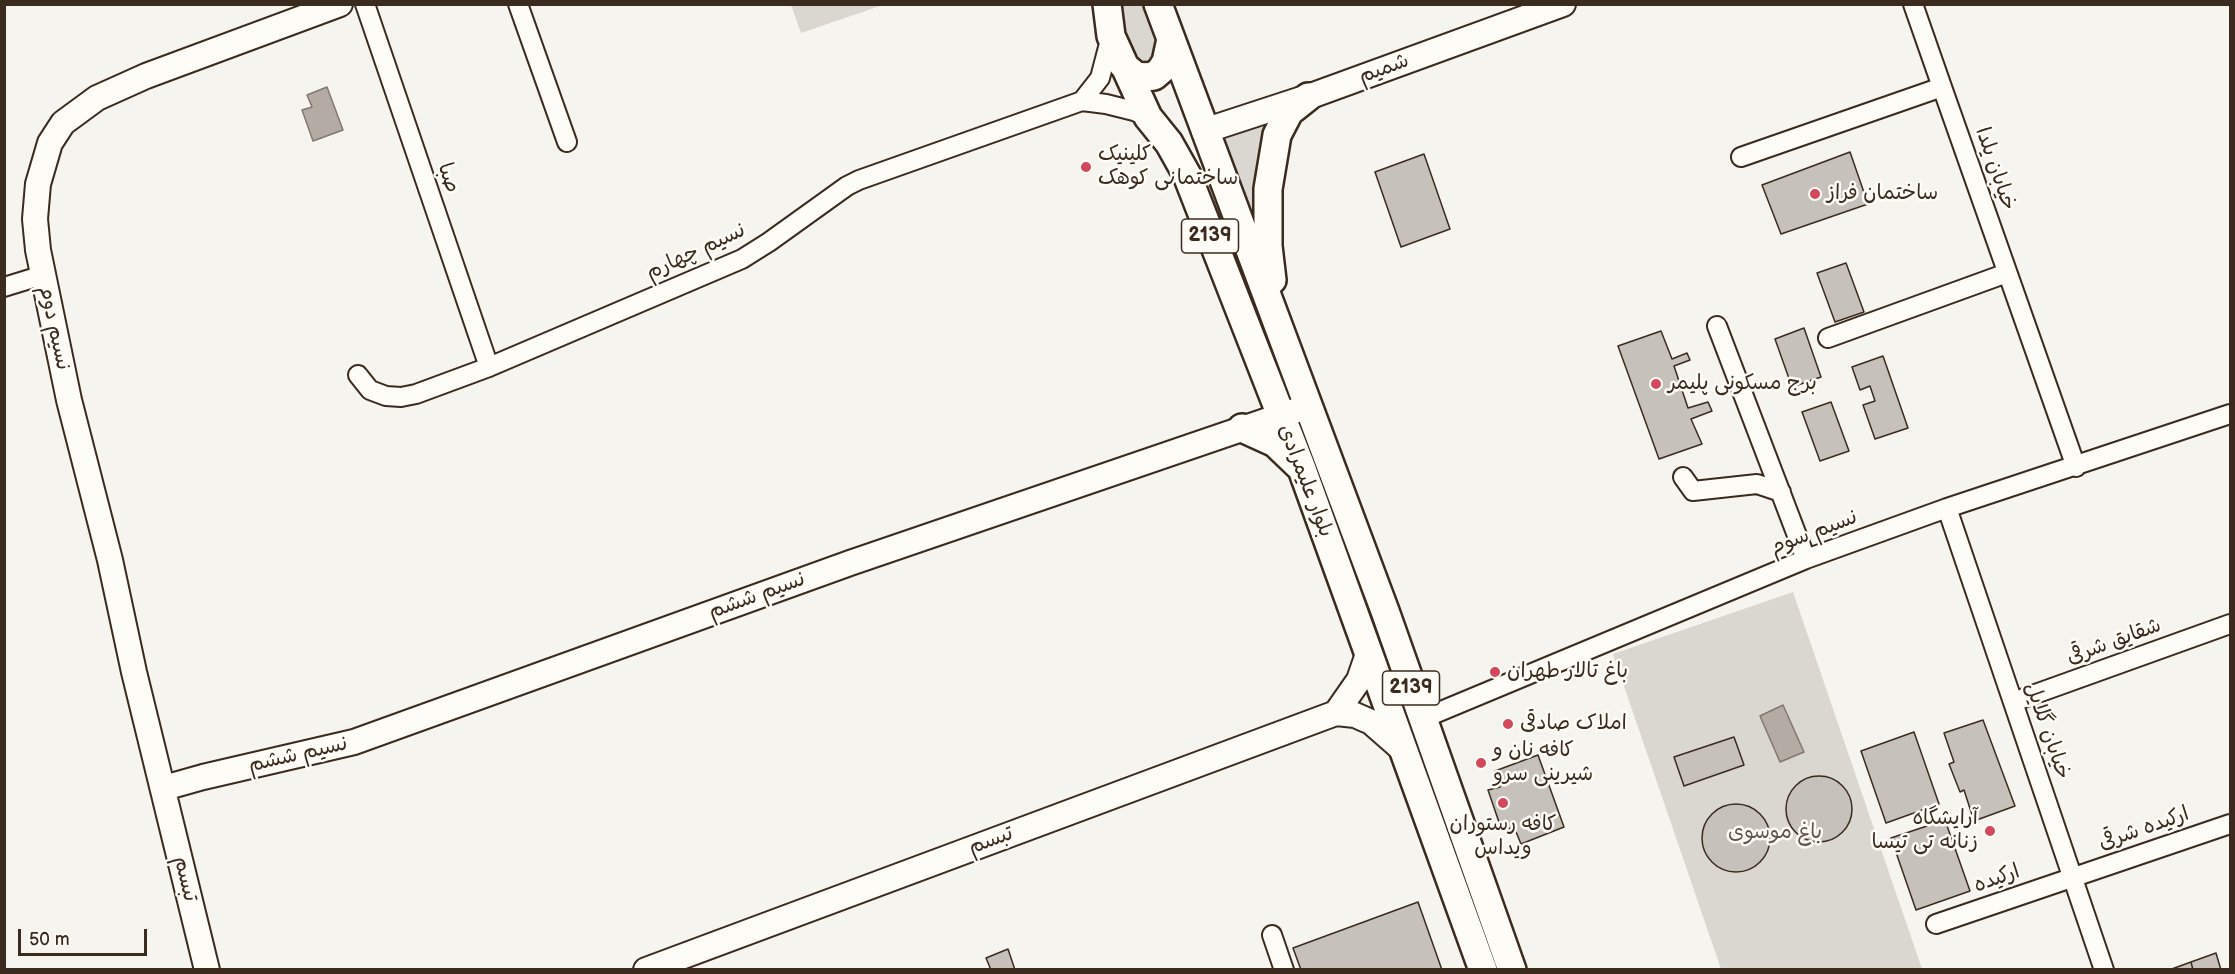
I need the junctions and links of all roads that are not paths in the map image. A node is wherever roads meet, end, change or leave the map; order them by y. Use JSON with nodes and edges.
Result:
{"nodes":[{"id":1,"x":340,"y":4,"type":"edge"},
{"id":2,"x":365,"y":4,"type":"edge"},
{"id":3,"x":518,"y":4,"type":"edge"},
{"id":4,"x":1107,"y":4,"type":"edge"},
{"id":5,"x":1158,"y":4,"type":"edge"},
{"id":6,"x":1563,"y":4,"type":"edge"},
{"id":7,"x":1913,"y":4,"type":"edge"},
{"id":8,"x":1111,"y":36,"type":"junction"},
{"id":9,"x":1171,"y":39,"type":"junction"},
{"id":10,"x":1123,"y":65,"type":"junction"},
{"id":11,"x":1942,"y":87,"type":"junction"},
{"id":12,"x":1308,"y":97,"type":"junction"},
{"id":13,"x":1082,"y":101,"type":"junction"},
{"id":14,"x":1149,"y":117,"type":"junction"},
{"id":15,"x":1204,"y":131,"type":"junction"},
{"id":16,"x":567,"y":142,"type":"dead end"},
{"id":17,"x":1741,"y":157,"type":"dead end"},
{"id":18,"x":2007,"y":273,"type":"junction"},
{"id":19,"x":43,"y":275,"type":"junction"},
{"id":20,"x":4,"y":287,"type":"edge"},
{"id":21,"x":1277,"y":320,"type":"junction"},
{"id":22,"x":1717,"y":326,"type":"dead end"},
{"id":23,"x":1828,"y":338,"type":"dead end"},
{"id":24,"x":489,"y":367,"type":"junction"},
{"id":25,"x":358,"y":375,"type":"dead end"},
{"id":26,"x":1309,"y":406,"type":"junction"},
{"id":27,"x":2230,"y":414,"type":"edge"},
{"id":28,"x":1280,"y":415,"type":"junction"},
{"id":29,"x":1242,"y":428,"type":"junction"},
{"id":30,"x":2076,"y":467,"type":"junction"},
{"id":31,"x":1302,"y":469,"type":"junction"},
{"id":32,"x":1683,"y":477,"type":"dead end"},
{"id":33,"x":1781,"y":492,"type":"junction"},
{"id":34,"x":1947,"y":508,"type":"junction"},
{"id":35,"x":1806,"y":559,"type":"junction"},
{"id":36,"x":2230,"y":624,"type":"edge"},
{"id":37,"x":1368,"y":654,"type":"junction"},
{"id":38,"x":2013,"y":702,"type":"junction"},
{"id":39,"x":1336,"y":713,"type":"junction"},
{"id":40,"x":1422,"y":719,"type":"junction"},
{"id":41,"x":1403,"y":750,"type":"junction"},
{"id":42,"x":164,"y":788,"type":"junction"},
{"id":43,"x":2230,"y":824,"type":"edge"},
{"id":44,"x":2073,"y":877,"type":"junction"},
{"id":45,"x":1936,"y":924,"type":"dead end"},
{"id":46,"x":1272,"y":935,"type":"dead end"},
{"id":47,"x":207,"y":969,"type":"edge"},
{"id":48,"x":646,"y":969,"type":"edge"},
{"id":49,"x":1284,"y":969,"type":"edge"},
{"id":50,"x":1483,"y":969,"type":"edge"},
{"id":51,"x":1512,"y":969,"type":"edge"},
{"id":52,"x":2104,"y":969,"type":"edge"}],
"edges":[{"from":1,"to":19,"type":"street","name":"نسیم دوم"},
{"from":2,"to":24,"type":"street","name":"صبا"},
{"from":3,"to":16,"type":"street"},
{"from":4,"to":8,"type":"main road","name":"بلوار علیمرادی","number":"2139"},
{"from":5,"to":9,"type":"main road","name":"بلوار علیمرادی"},
{"from":6,"to":12,"type":"street","name":"شمیم"},
{"from":7,"to":11,"type":"street","name":"خیابان یلدا"},
{"from":8,"to":10,"type":"main road","name":"بلوار علیمرادی","number":"2139"},
{"from":8,"to":13,"type":"street"},
{"from":9,"to":10,"type":"main road"},
{"from":9,"to":15,"type":"main road","name":"بلوار علیمرادی"},
{"from":10,"to":14,"type":"main road","name":"بلوار علیمرادی","number":"2139"},
{"from":11,"to":17,"type":"street"},
{"from":11,"to":18,"type":"street","name":"خیابان یلدا"},
{"from":12,"to":15,"type":"street","name":"شمیم"},
{"from":12,"to":21,"type":"main road"},
{"from":13,"to":14,"type":"street","name":"نسیم چهارم"},
{"from":13,"to":24,"type":"street","name":"نسیم چهارم"},
{"from":14,"to":28,"type":"main road","name":"بلوار علیمرادی","number":"2139"},
{"from":15,"to":21,"type":"main road","name":"بلوار علیمرادی","number":"2139"},
{"from":18,"to":23,"type":"street"},
{"from":18,"to":30,"type":"street","name":"خیابان یلدا"},
{"from":19,"to":20,"type":"street"},
{"from":19,"to":42,"type":"street","name":"نسیم دوم"},
{"from":21,"to":26,"type":"main road","name":"بلوار علیمرادی","number":"2139"},
{"from":22,"to":33,"type":"street"},
{"from":24,"to":25,"type":"street","name":"نسیم چهارم"},
{"from":26,"to":28,"type":"street","name":"نسیم ششم"},
{"from":26,"to":40,"type":"main road","name":"بلوار علیمرادی","number":"2139"},
{"from":27,"to":30,"type":"street","name":"نسیم سوم"},
{"from":28,"to":29,"type":"street","name":"نسیم ششم"},
{"from":28,"to":31,"type":"main road","name":"بلوار علیمرادی","number":"2139"},
{"from":29,"to":31,"type":"main road"},
{"from":29,"to":42,"type":"street","name":"نسیم ششم"},
{"from":30,"to":34,"type":"street","name":"نسیم سوم"},
{"from":31,"to":37,"type":"main road","name":"بلوار علیمرادی","number":"2139"},
{"from":32,"to":33,"type":"street"},
{"from":33,"to":35,"type":"street"},
{"from":34,"to":35,"type":"street","name":"نسیم سوم"},
{"from":34,"to":38,"type":"street","name":"خیابان گلایل"},
{"from":35,"to":40,"type":"street","name":"نسیم سوم"},
{"from":36,"to":38,"type":"street","name":"شقایق شرقی"},
{"from":37,"to":39,"type":"street"},
{"from":37,"to":41,"type":"main road","name":"بلوار علیمرادی","number":"2139"},
{"from":38,"to":44,"type":"street","name":"خیابان گلایل"},
{"from":39,"to":41,"type":"street"},
{"from":39,"to":48,"type":"street","name":"تبسم"},
{"from":40,"to":51,"type":"main road","name":"بلوار علیمرادی","number":"2139"},
{"from":41,"to":50,"type":"main road","name":"بلوار علیمرادی","number":"2139"},
{"from":42,"to":47,"type":"street","name":"تبسم"},
{"from":43,"to":44,"type":"street","name":"ارکیده شرقی"},
{"from":44,"to":45,"type":"street","name":"ارکیده"},
{"from":44,"to":52,"type":"street","name":"خیابان گلایل"},
{"from":46,"to":49,"type":"street"}]}
